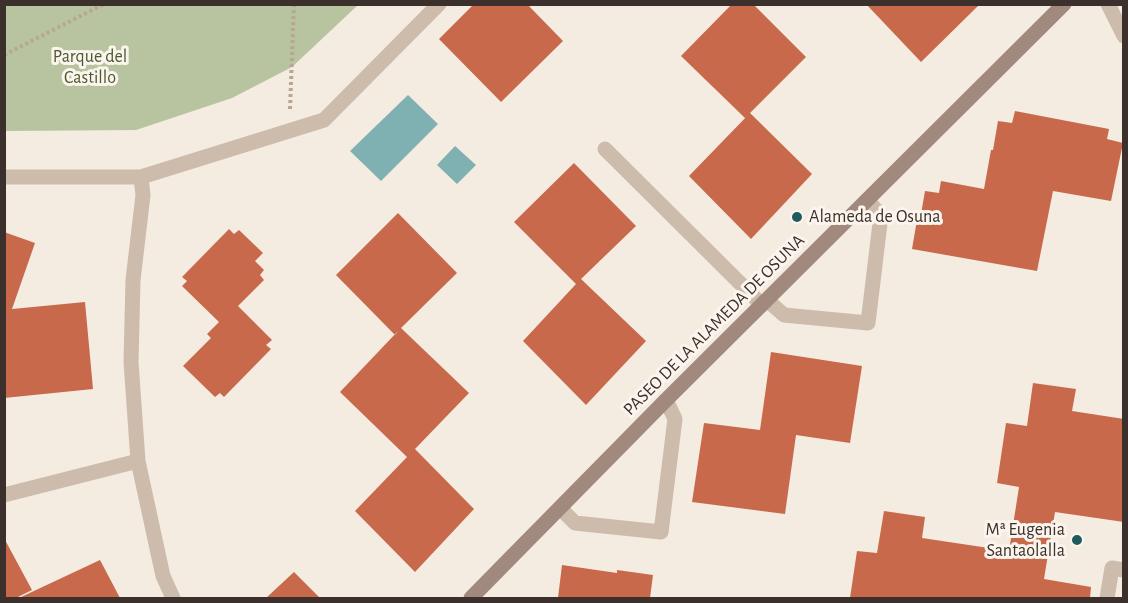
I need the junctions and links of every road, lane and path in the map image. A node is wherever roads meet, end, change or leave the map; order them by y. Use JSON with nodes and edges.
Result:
{"nodes":[{"id":1,"x":104,"y":4,"type":"edge"},
{"id":2,"x":294,"y":4,"type":"edge"},
{"id":3,"x":439,"y":4,"type":"edge"},
{"id":4,"x":1064,"y":4,"type":"edge"},
{"id":5,"x":1108,"y":4,"type":"edge"},
{"id":6,"x":1124,"y":36,"type":"edge"},
{"id":7,"x":4,"y":56,"type":"edge"},
{"id":8,"x":290,"y":131,"type":"junction"},
{"id":9,"x":605,"y":149,"type":"dead end"},
{"id":10,"x":4,"y":177,"type":"edge"},
{"id":11,"x":141,"y":177,"type":"junction"},
{"id":12,"x":867,"y":200,"type":"junction"},
{"id":13,"x":764,"y":303,"type":"junction"},
{"id":14,"x":666,"y":400,"type":"junction"},
{"id":15,"x":138,"y":461,"type":"junction"},
{"id":16,"x":4,"y":495,"type":"edge"},
{"id":17,"x":560,"y":508,"type":"junction"},
{"id":18,"x":1124,"y":570,"type":"edge"},
{"id":19,"x":173,"y":598,"type":"edge"},
{"id":20,"x":471,"y":598,"type":"edge"},
{"id":21,"x":1107,"y":598,"type":"edge"}],
"edges":[{"from":1,"to":7,"type":"path"},
{"from":2,"to":8,"type":"path"},
{"from":3,"to":8,"type":"street"},
{"from":4,"to":12,"type":"street","name":"PASEO DE LA ALAMEDA DE OSUNA"},
{"from":5,"to":6,"type":"street"},
{"from":8,"to":11,"type":"street"},
{"from":9,"to":13,"type":"street"},
{"from":10,"to":11,"type":"street"},
{"from":11,"to":15,"type":"street"},
{"from":12,"to":13,"type":"street","name":"PASEO DE LA ALAMEDA DE OSUNA"},
{"from":12,"to":13,"type":"street"},
{"from":13,"to":14,"type":"street","name":"PASEO DE LA ALAMEDA DE OSUNA"},
{"from":14,"to":17,"type":"street","name":"PASEO DE LA ALAMEDA DE OSUNA"},
{"from":14,"to":17,"type":"street"},
{"from":15,"to":16,"type":"street"},
{"from":15,"to":19,"type":"street"},
{"from":17,"to":20,"type":"street","name":"PASEO DE LA ALAMEDA DE OSUNA"},
{"from":18,"to":21,"type":"street"}]}
